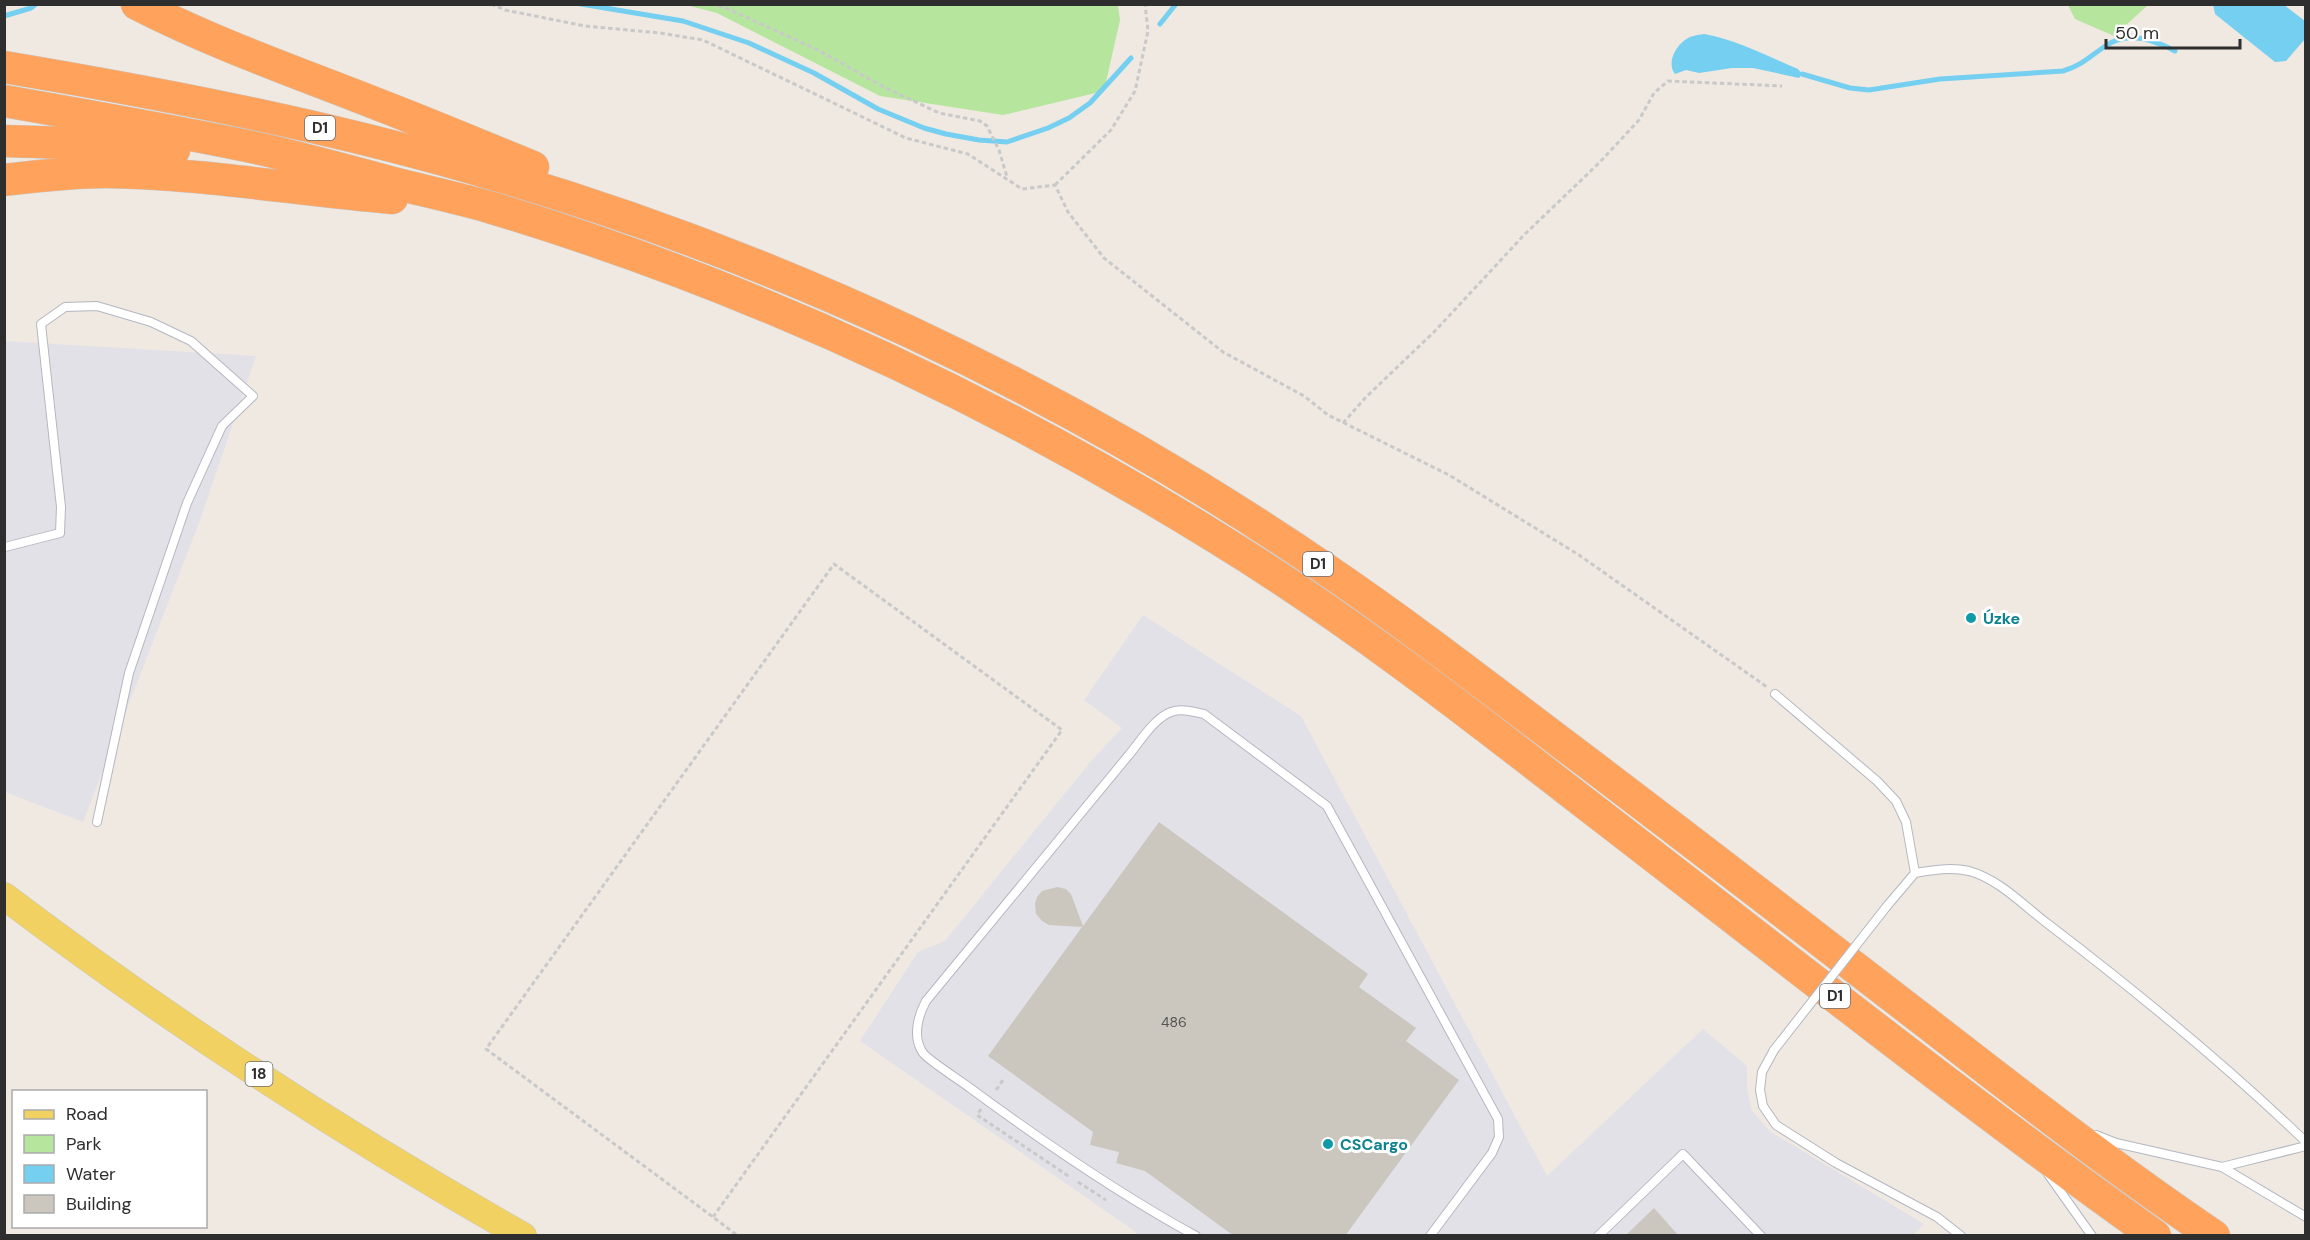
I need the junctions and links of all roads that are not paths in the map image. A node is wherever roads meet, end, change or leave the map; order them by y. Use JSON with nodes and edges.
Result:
{"nodes":[{"id":1,"x":137,"y":4,"type":"edge"},
{"id":2,"x":4,"y":67,"type":"edge"},
{"id":3,"x":4,"y":101,"type":"edge"},
{"id":4,"x":4,"y":141,"type":"edge"},
{"id":5,"x":263,"y":150,"type":"junction"},
{"id":6,"x":4,"y":180,"type":"edge"},
{"id":7,"x":580,"y":201,"type":"junction"},
{"id":8,"x":483,"y":206,"type":"junction"},
{"id":9,"x":4,"y":541,"type":"edge"},
{"id":10,"x":5,"y":548,"type":"edge"},
{"id":11,"x":1775,"y":694,"type":"road end"},
{"id":12,"x":97,"y":822,"type":"dead end"},
{"id":13,"x":1915,"y":873,"type":"junction"},
{"id":14,"x":4,"y":896,"type":"edge"},
{"id":15,"x":2050,"y":1118,"type":"junction"},
{"id":16,"x":2025,"y":1142,"type":"junction"},
{"id":17,"x":2306,"y":1144,"type":"edge"},
{"id":18,"x":2223,"y":1167,"type":"junction"},
{"id":19,"x":2306,"y":1217,"type":"edge"},
{"id":20,"x":523,"y":1236,"type":"edge"},
{"id":21,"x":1196,"y":1236,"type":"edge"},
{"id":22,"x":1430,"y":1236,"type":"edge"},
{"id":23,"x":1598,"y":1236,"type":"edge"},
{"id":24,"x":1761,"y":1236,"type":"edge"},
{"id":25,"x":1962,"y":1236,"type":"edge"},
{"id":26,"x":2092,"y":1236,"type":"edge"},
{"id":27,"x":2156,"y":1236,"type":"edge"},
{"id":28,"x":2214,"y":1236,"type":"edge"}],
"edges":[{"from":1,"to":7,"type":"highway"},
{"from":2,"to":7,"type":"highway","number":"D1"},
{"from":3,"to":5,"type":"highway","number":"D1"},
{"from":4,"to":5,"type":"highway"},
{"from":5,"to":8,"type":"highway","number":"D1"},
{"from":6,"to":8,"type":"highway"},
{"from":7,"to":15,"type":"highway","number":"D1"},
{"from":8,"to":16,"type":"highway","number":"D1"},
{"from":9,"to":10,"type":"lane"},
{"from":10,"to":12,"type":"lane"},
{"from":11,"to":13,"type":"lane"},
{"from":13,"to":17,"type":"lane"},
{"from":13,"to":25,"type":"lane","bridge":true},
{"from":14,"to":20,"type":"main road","number":"18"},
{"from":15,"to":18,"type":"lane"},
{"from":15,"to":28,"type":"highway","number":"D1"},
{"from":16,"to":26,"type":"lane"},
{"from":16,"to":27,"type":"highway","number":"D1"},
{"from":17,"to":18,"type":"lane"},
{"from":18,"to":19,"type":"lane"},
{"from":21,"to":22,"type":"lane"},
{"from":23,"to":24,"type":"lane"}]}
